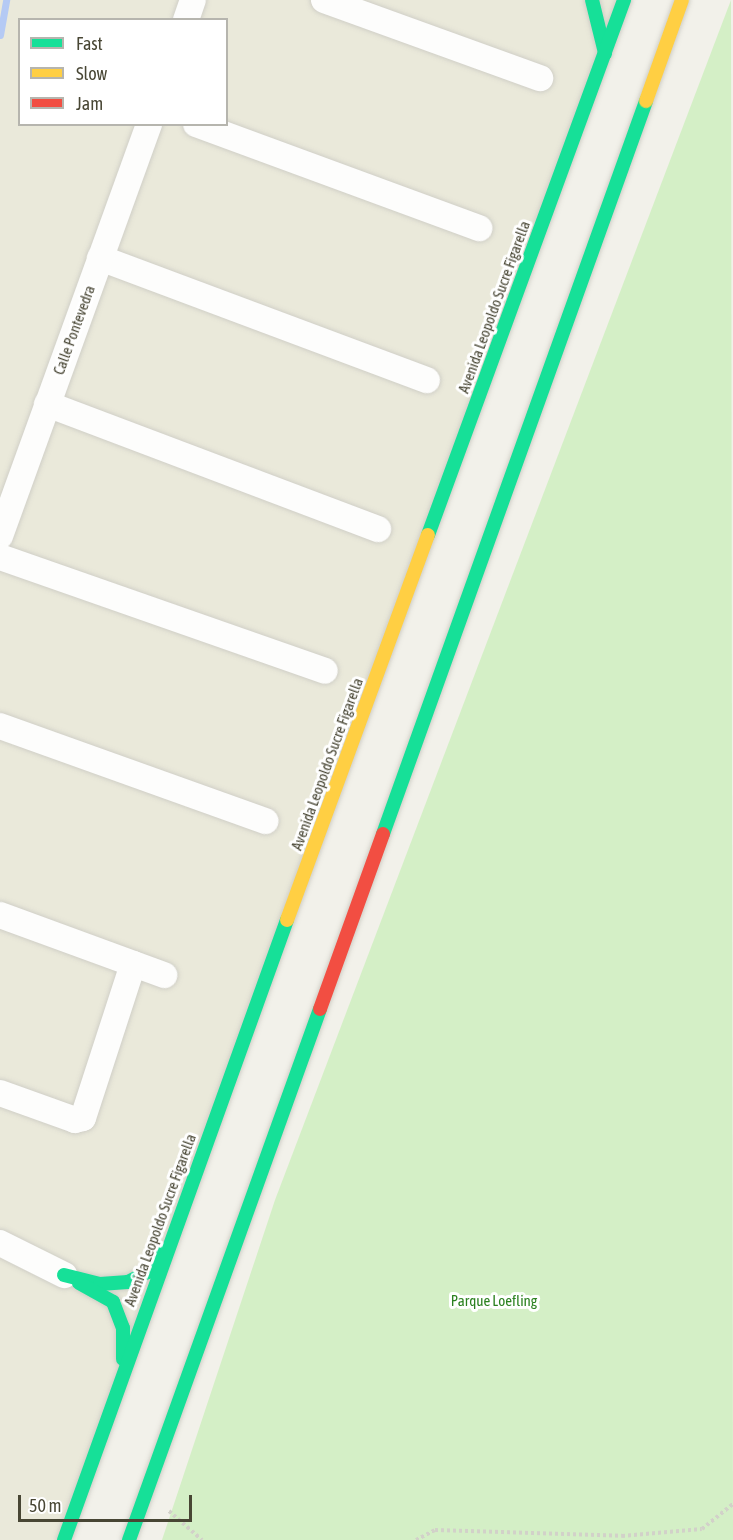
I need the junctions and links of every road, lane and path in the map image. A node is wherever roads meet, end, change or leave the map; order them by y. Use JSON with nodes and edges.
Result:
{"nodes":[{"id":1,"x":193,"y":0,"type":"edge"},
{"id":2,"x":324,"y":0,"type":"edge"},
{"id":3,"x":592,"y":0,"type":"edge"},
{"id":4,"x":624,"y":0,"type":"edge"},
{"id":5,"x":682,"y":0,"type":"edge"},
{"id":6,"x":187,"y":18,"type":"edge"},
{"id":7,"x":605,"y":53,"type":"junction"},
{"id":8,"x":540,"y":78,"type":"dead end"},
{"id":9,"x":148,"y":126,"type":"edge"},
{"id":10,"x":201,"y":126,"type":"edge"},
{"id":11,"x":479,"y":228,"type":"dead end"},
{"id":12,"x":100,"y":258,"type":"junction"},
{"id":13,"x":427,"y":380,"type":"dead end"},
{"id":14,"x":47,"y":404,"type":"junction"},
{"id":15,"x":378,"y":529,"type":"dead end"},
{"id":16,"x":0,"y":536,"type":"edge"},
{"id":17,"x":0,"y":557,"type":"edge"},
{"id":18,"x":325,"y":671,"type":"dead end"},
{"id":19,"x":0,"y":726,"type":"edge"},
{"id":20,"x":266,"y":820,"type":"dead end"},
{"id":21,"x":0,"y":915,"type":"edge"},
{"id":22,"x":133,"y":964,"type":"junction"},
{"id":23,"x":164,"y":975,"type":"dead end"},
{"id":24,"x":0,"y":1093,"type":"edge"},
{"id":25,"x":192,"y":1177,"type":"junction"},
{"id":26,"x":0,"y":1243,"type":"edge"},
{"id":27,"x":64,"y":1275,"type":"junction"},
{"id":28,"x":122,"y":1371,"type":"junction"},
{"id":29,"x":146,"y":1490,"type":"junction"},
{"id":30,"x":733,"y":1504,"type":"edge"},
{"id":31,"x":623,"y":1538,"type":"edge"},
{"id":32,"x":64,"y":1540,"type":"edge"},
{"id":33,"x":129,"y":1540,"type":"edge"},
{"id":34,"x":202,"y":1540,"type":"edge"},
{"id":35,"x":416,"y":1540,"type":"edge"}],
"edges":[{"from":1,"to":6,"type":"street"},
{"from":2,"to":8,"type":"street"},
{"from":3,"to":7,"type":"main road"},
{"from":4,"to":7,"type":"main road","name":"Avenida Leopoldo Sucre Figarella"},
{"from":5,"to":29,"type":"main road"},
{"from":7,"to":25,"type":"main road","name":"Avenida Leopoldo Sucre Figarella"},
{"from":9,"to":12,"type":"street","name":"Calle Pontevedra"},
{"from":10,"to":11,"type":"street"},
{"from":12,"to":13,"type":"street"},
{"from":12,"to":14,"type":"street","name":"Calle Pontevedra"},
{"from":14,"to":15,"type":"street"},
{"from":14,"to":16,"type":"street","name":"Calle Pontevedra"},
{"from":17,"to":18,"type":"street"},
{"from":19,"to":20,"type":"street"},
{"from":21,"to":22,"type":"street"},
{"from":22,"to":23,"type":"street"},
{"from":22,"to":24,"type":"street"},
{"from":25,"to":27,"type":"main road"},
{"from":25,"to":28,"type":"main road","name":"Avenida Leopoldo Sucre Figarella"},
{"from":26,"to":27,"type":"street"},
{"from":27,"to":28,"type":"main road"},
{"from":28,"to":32,"type":"main road","name":"Avenida Leopoldo Sucre Figarella"},
{"from":29,"to":33,"type":"main road"},
{"from":29,"to":34,"type":"path"},
{"from":30,"to":31,"type":"path"},
{"from":31,"to":35,"type":"path"}]}
